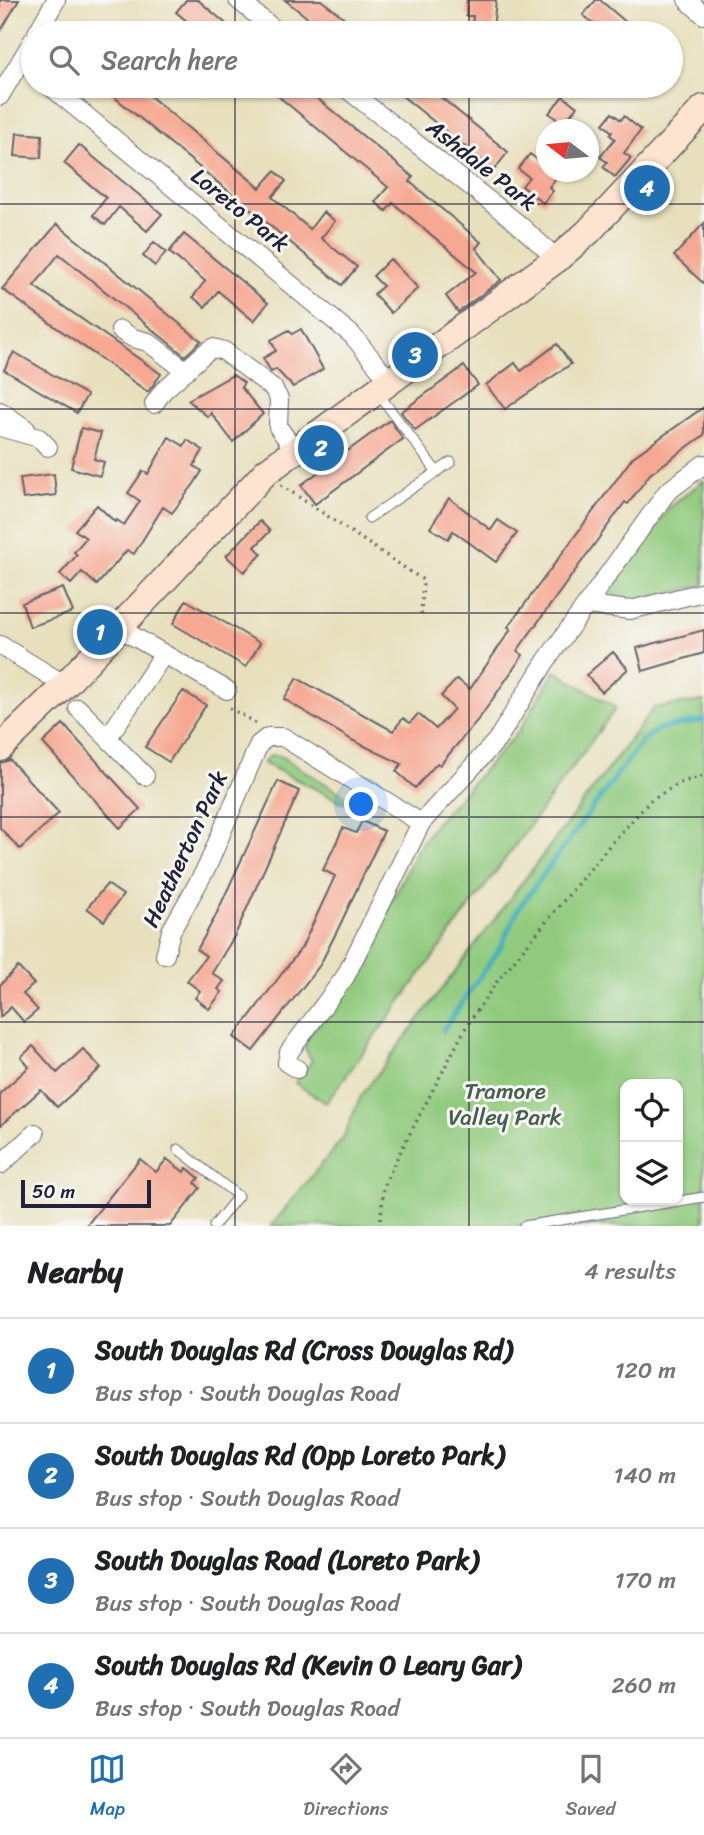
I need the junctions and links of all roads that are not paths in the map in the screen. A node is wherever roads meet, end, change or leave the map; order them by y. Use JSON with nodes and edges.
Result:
{"nodes":[{"id":1,"x":56,"y":0,"type":"edge"},
{"id":2,"x":238,"y":0,"type":"edge"},
{"id":3,"x":687,"y":0,"type":"edge"},
{"id":4,"x":704,"y":15,"type":"edge"},
{"id":5,"x":44,"y":21,"type":"edge"},
{"id":6,"x":264,"y":21,"type":"edge"},
{"id":7,"x":21,"y":73,"type":"edge"},
{"id":8,"x":0,"y":96,"type":"edge"},
{"id":9,"x":65,"y":98,"type":"edge"},
{"id":10,"x":358,"y":98,"type":"edge"},
{"id":11,"x":704,"y":108,"type":"edge"},
{"id":12,"x":557,"y":259,"type":"junction"},
{"id":13,"x":120,"y":330,"type":"dead end"},
{"id":14,"x":186,"y":371,"type":"junction"},
{"id":15,"x":383,"y":386,"type":"junction"},
{"id":16,"x":154,"y":404,"type":"dead end"},
{"id":17,"x":0,"y":411,"type":"edge"},
{"id":18,"x":0,"y":427,"type":"edge"},
{"id":19,"x":295,"y":450,"type":"junction"},
{"id":20,"x":451,"y":462,"type":"dead end"},
{"id":21,"x":704,"y":464,"type":"edge"},
{"id":22,"x":437,"y":471,"type":"junction"},
{"id":23,"x":369,"y":518,"type":"dead end"},
{"id":24,"x":704,"y":592,"type":"edge"},
{"id":25,"x":587,"y":605,"type":"junction"},
{"id":26,"x":119,"y":628,"type":"junction"},
{"id":27,"x":0,"y":645,"type":"edge"},
{"id":28,"x":164,"y":654,"type":"junction"},
{"id":29,"x":72,"y":696,"type":"junction"},
{"id":30,"x":227,"y":698,"type":"road end"},
{"id":31,"x":109,"y":736,"type":"junction"},
{"id":32,"x":0,"y":748,"type":"edge"},
{"id":33,"x":145,"y":776,"type":"dead end"},
{"id":34,"x":421,"y":823,"type":"junction"},
{"id":35,"x":165,"y":955,"type":"dead end"},
{"id":36,"x":297,"y":1069,"type":"dead end"},
{"id":37,"x":35,"y":1133,"type":"dead end"},
{"id":38,"x":178,"y":1149,"type":"dead end"},
{"id":39,"x":0,"y":1165,"type":"edge"},
{"id":40,"x":704,"y":1198,"type":"edge"},
{"id":41,"x":214,"y":1226,"type":"edge"},
{"id":42,"x":524,"y":1226,"type":"edge"}],
"edges":[{"from":1,"to":5,"type":"street"},
{"from":2,"to":6,"type":"street"},
{"from":3,"to":4,"type":"street"},
{"from":7,"to":8,"type":"street"},
{"from":9,"to":15,"type":"street","name":"Loreto Park"},
{"from":10,"to":12,"type":"street","name":"Ashdale Park"},
{"from":11,"to":12,"type":"main road"},
{"from":12,"to":15,"type":"main road"},
{"from":13,"to":14,"type":"street"},
{"from":14,"to":16,"type":"street"},
{"from":14,"to":19,"type":"street"},
{"from":15,"to":19,"type":"main road"},
{"from":15,"to":22,"type":"lane"},
{"from":17,"to":18,"type":"street"},
{"from":19,"to":26,"type":"main road"},
{"from":20,"to":22,"type":"lane"},
{"from":21,"to":25,"type":"street"},
{"from":22,"to":23,"type":"lane"},
{"from":24,"to":25,"type":"street"},
{"from":25,"to":34,"type":"street"},
{"from":26,"to":28,"type":"street"},
{"from":26,"to":29,"type":"main road"},
{"from":27,"to":29,"type":"street"},
{"from":28,"to":30,"type":"street"},
{"from":28,"to":31,"type":"street"},
{"from":29,"to":31,"type":"street"},
{"from":29,"to":32,"type":"main road"},
{"from":31,"to":33,"type":"street"},
{"from":34,"to":35,"type":"street","name":"Heatherton Park"},
{"from":34,"to":36,"type":"street"},
{"from":37,"to":39,"type":"street"},
{"from":38,"to":41,"type":"lane"},
{"from":40,"to":42,"type":"lane"}]}
